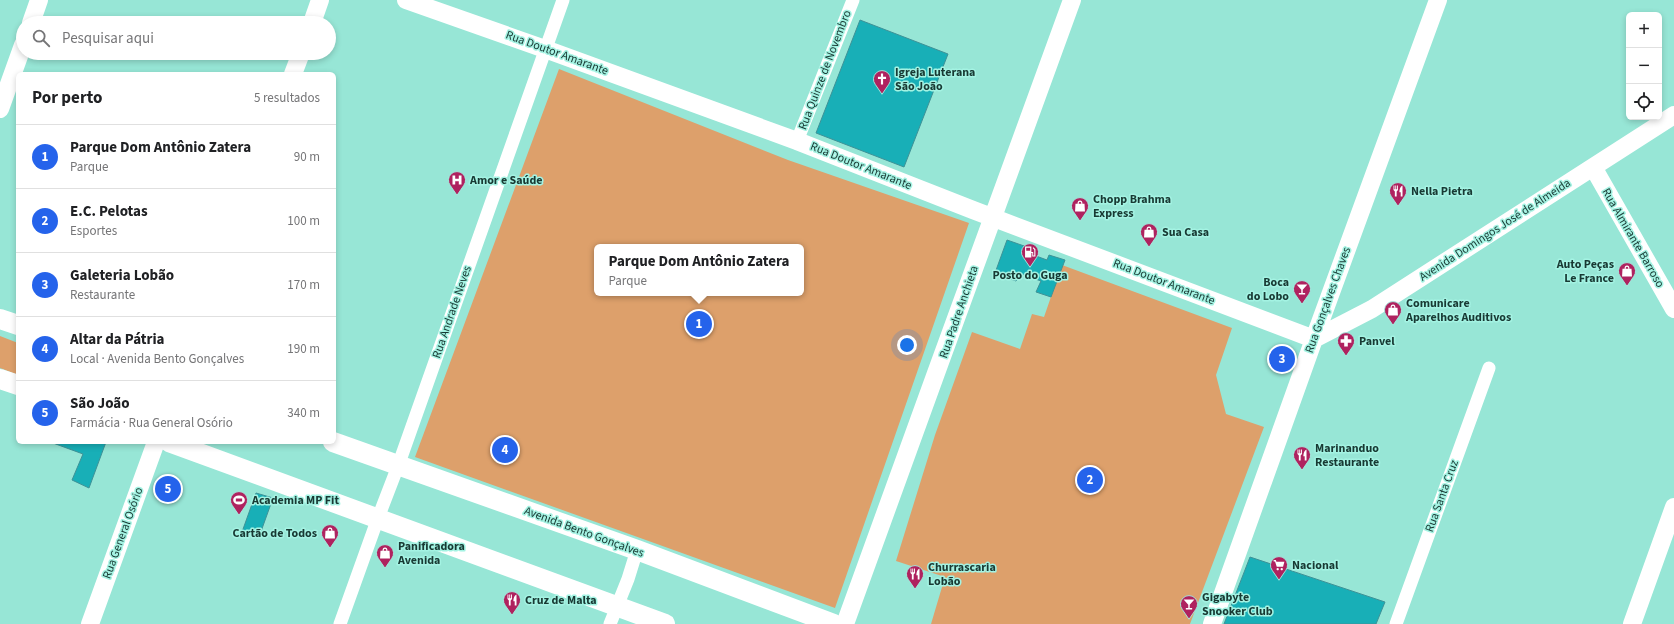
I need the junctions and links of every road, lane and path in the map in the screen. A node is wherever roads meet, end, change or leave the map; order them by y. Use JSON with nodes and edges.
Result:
{"nodes":[{"id":1,"x":39,"y":0,"type":"edge"},
{"id":2,"x":320,"y":0,"type":"edge"},
{"id":3,"x":406,"y":0,"type":"edge"},
{"id":4,"x":563,"y":0,"type":"edge"},
{"id":5,"x":853,"y":0,"type":"edge"},
{"id":6,"x":1072,"y":0,"type":"edge"},
{"id":7,"x":1438,"y":0,"type":"edge"},
{"id":8,"x":33,"y":16,"type":"edge"},
{"id":9,"x":314,"y":16,"type":"edge"},
{"id":10,"x":545,"y":48,"type":"junction"},
{"id":11,"x":18,"y":60,"type":"edge"},
{"id":12,"x":298,"y":60,"type":"edge"},
{"id":13,"x":294,"y":72,"type":"edge"},
{"id":14,"x":0,"y":109,"type":"edge"},
{"id":15,"x":1674,"y":115,"type":"edge"},
{"id":16,"x":797,"y":141,"type":"junction"},
{"id":17,"x":1593,"y":167,"type":"junction"},
{"id":18,"x":992,"y":217,"type":"junction"},
{"id":19,"x":1674,"y":309,"type":"edge"},
{"id":20,"x":0,"y":319,"type":"edge"},
{"id":21,"x":16,"y":324,"type":"edge"},
{"id":22,"x":1314,"y":339,"type":"junction"},
{"id":23,"x":1489,"y":368,"type":"dead end"},
{"id":24,"x":0,"y":379,"type":"edge"},
{"id":25,"x":16,"y":384,"type":"edge"},
{"id":26,"x":336,"y":443,"type":"edge"},
{"id":27,"x":155,"y":444,"type":"edge"},
{"id":28,"x":175,"y":444,"type":"edge"},
{"id":29,"x":398,"y":466,"type":"junction"},
{"id":30,"x":1674,"y":507,"type":"edge"},
{"id":31,"x":378,"y":518,"type":"junction"},
{"id":32,"x":637,"y":550,"type":"junction"},
{"id":33,"x":614,"y":615,"type":"edge"},
{"id":34,"x":90,"y":624,"type":"edge"},
{"id":35,"x":340,"y":624,"type":"edge"},
{"id":36,"x":665,"y":624,"type":"edge"},
{"id":37,"x":834,"y":624,"type":"edge"},
{"id":38,"x":845,"y":624,"type":"edge"},
{"id":39,"x":1212,"y":624,"type":"edge"},
{"id":40,"x":1396,"y":624,"type":"edge"},
{"id":41,"x":1632,"y":624,"type":"edge"}],
"edges":[{"from":1,"to":8,"type":"street"},
{"from":2,"to":9,"type":"street"},
{"from":3,"to":10,"type":"street","name":"Rua Doutor Amarante"},
{"from":4,"to":10,"type":"street","name":"Rua Andrade Neves"},
{"from":5,"to":16,"type":"street","name":"Rua Quinze de Novembro"},
{"from":6,"to":18,"type":"street","name":"Rua Padre Anchieta"},
{"from":7,"to":22,"type":"street","name":"Rua Gonçalves Chaves"},
{"from":10,"to":16,"type":"street","name":"Rua Doutor Amarante"},
{"from":10,"to":29,"type":"street","name":"Rua Andrade Neves"},
{"from":11,"to":14,"type":"street"},
{"from":12,"to":13,"type":"street"},
{"from":15,"to":17,"type":"street","name":"Avenida Domingos José de Almeida"},
{"from":16,"to":18,"type":"street","name":"Rua Doutor Amarante"},
{"from":17,"to":19,"type":"street","name":"Rua Almirante Barroso"},
{"from":17,"to":22,"type":"street","name":"Avenida Domingos José de Almeida"},
{"from":18,"to":22,"type":"street","name":"Rua Doutor Amarante"},
{"from":18,"to":38,"type":"street","name":"Rua Padre Anchieta"},
{"from":20,"to":21,"type":"main road"},
{"from":22,"to":39,"type":"street","name":"Rua Gonçalves Chaves"},
{"from":23,"to":40,"type":"street","name":"Rua Santa Cruz"},
{"from":24,"to":25,"type":"main road"},
{"from":26,"to":29,"type":"main road","name":"Avenida Bento Gonçalves"},
{"from":27,"to":34,"type":"street","name":"Rua General Osório"},
{"from":28,"to":31,"type":"main road"},
{"from":29,"to":31,"type":"street","name":"Rua Andrade Neves"},
{"from":29,"to":32,"type":"main road","name":"Avenida Bento Gonçalves"},
{"from":30,"to":41,"type":"street"},
{"from":31,"to":33,"type":"main road"},
{"from":31,"to":35,"type":"street","name":"Rua Andrade Neves"},
{"from":32,"to":33,"type":"street"},
{"from":32,"to":37,"type":"main road","name":"Avenida Bento Gonçalves"},
{"from":33,"to":36,"type":"main road"}]}
